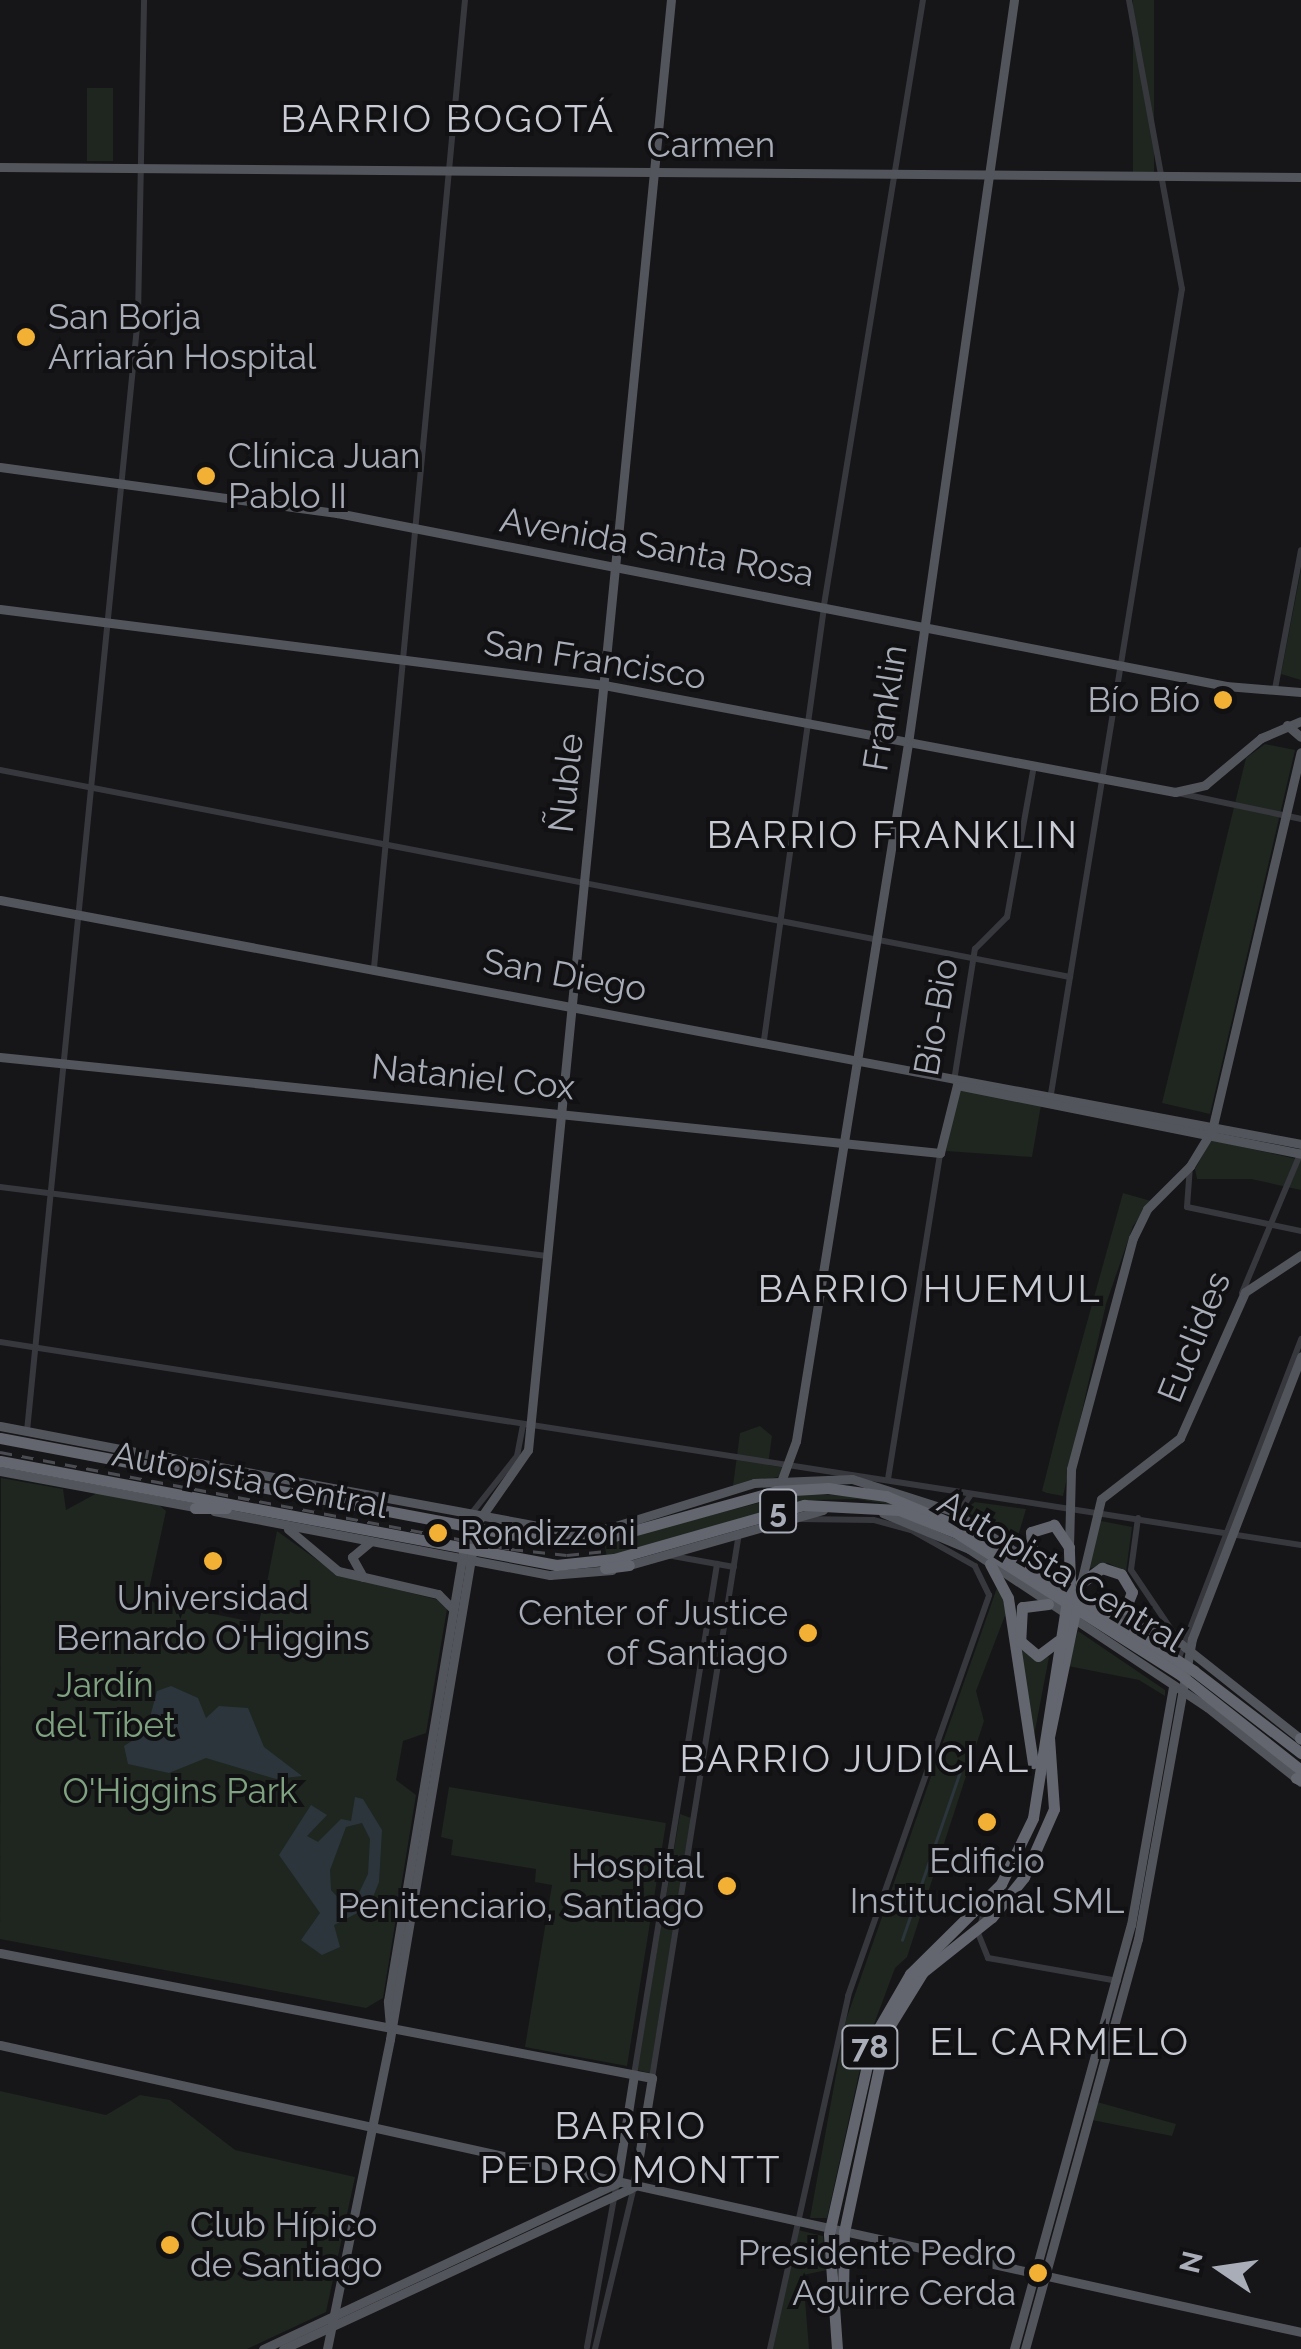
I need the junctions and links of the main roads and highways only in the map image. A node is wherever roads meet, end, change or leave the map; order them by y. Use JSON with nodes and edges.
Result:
{"nodes":[{"id":1,"x":671,"y":0,"type":"edge"},
{"id":2,"x":1014,"y":0,"type":"edge"},
{"id":3,"x":0,"y":167,"type":"edge"},
{"id":4,"x":654,"y":172,"type":"junction"},
{"id":5,"x":990,"y":173,"type":"junction"},
{"id":6,"x":1301,"y":177,"type":"edge"},
{"id":7,"x":0,"y":466,"type":"edge"},
{"id":8,"x":616,"y":568,"type":"junction"},
{"id":9,"x":0,"y":608,"type":"edge"},
{"id":10,"x":926,"y":625,"type":"junction"},
{"id":11,"x":604,"y":685,"type":"junction"},
{"id":12,"x":1301,"y":692,"type":"edge"},
{"id":13,"x":1301,"y":721,"type":"edge"},
{"id":14,"x":1287,"y":726,"type":"junction"},
{"id":15,"x":1301,"y":737,"type":"edge"},
{"id":16,"x":908,"y":743,"type":"junction"},
{"id":17,"x":1301,"y":752,"type":"edge"},
{"id":18,"x":0,"y":900,"type":"edge"},
{"id":19,"x":571,"y":1004,"type":"junction"},
{"id":20,"x":0,"y":1057,"type":"edge"},
{"id":21,"x":857,"y":1057,"type":"junction"},
{"id":22,"x":952,"y":1087,"type":"joint"},
{"id":23,"x":1050,"y":1097,"type":"junction"},
{"id":24,"x":560,"y":1113,"type":"junction"},
{"id":25,"x":1192,"y":1130,"type":"junction"},
{"id":26,"x":1212,"y":1130,"type":"junction"},
{"id":27,"x":844,"y":1142,"type":"junction"},
{"id":28,"x":1301,"y":1151,"type":"edge"},
{"id":29,"x":940,"y":1153,"type":"joint"},
{"id":30,"x":1199,"y":1154,"type":"junction"},
{"id":31,"x":1301,"y":1254,"type":"edge"},
{"id":32,"x":1301,"y":1356,"type":"edge"},
{"id":33,"x":0,"y":1426,"type":"edge"},
{"id":34,"x":0,"y":1438,"type":"edge"},
{"id":35,"x":161,"y":1456,"type":"junction"},
{"id":36,"x":0,"y":1461,"type":"edge"},
{"id":37,"x":0,"y":1473,"type":"edge"},
{"id":38,"x":782,"y":1479,"type":"junction"},
{"id":39,"x":891,"y":1484,"type":"junction"},
{"id":40,"x":813,"y":1488,"type":"junction"},
{"id":41,"x":276,"y":1490,"type":"junction"},
{"id":42,"x":494,"y":1497,"type":"junction"},
{"id":43,"x":195,"y":1508,"type":"junction"},
{"id":44,"x":264,"y":1509,"type":"junction"},
{"id":45,"x":474,"y":1519,"type":"junction"},
{"id":46,"x":498,"y":1520,"type":"junction"},
{"id":47,"x":282,"y":1525,"type":"junction"},
{"id":48,"x":951,"y":1529,"type":"junction"},
{"id":49,"x":370,"y":1542,"type":"junction"},
{"id":50,"x":1069,"y":1547,"type":"junction"},
{"id":51,"x":466,"y":1556,"type":"junction"},
{"id":52,"x":1033,"y":1561,"type":"junction"},
{"id":53,"x":556,"y":1564,"type":"junction"},
{"id":54,"x":990,"y":1564,"type":"junction"},
{"id":55,"x":629,"y":1565,"type":"junction"},
{"id":56,"x":365,"y":1578,"type":"junction"},
{"id":57,"x":1080,"y":1583,"type":"junction"},
{"id":58,"x":456,"y":1586,"type":"junction"},
{"id":59,"x":438,"y":1594,"type":"junction"},
{"id":60,"x":1058,"y":1598,"type":"junction"},
{"id":61,"x":452,"y":1608,"type":"junction"},
{"id":62,"x":1108,"y":1611,"type":"junction"},
{"id":63,"x":1083,"y":1612,"type":"junction"},
{"id":64,"x":1060,"y":1637,"type":"junction"},
{"id":65,"x":1185,"y":1647,"type":"junction"},
{"id":66,"x":1184,"y":1682,"type":"junction"},
{"id":67,"x":1207,"y":1707,"type":"junction"},
{"id":68,"x":1178,"y":1714,"type":"junction"},
{"id":69,"x":1301,"y":1739,"type":"edge"},
{"id":70,"x":1301,"y":1753,"type":"edge"},
{"id":71,"x":1164,"y":1766,"type":"junction"},
{"id":72,"x":1300,"y":1777,"type":"edge"},
{"id":73,"x":1036,"y":1787,"type":"junction"},
{"id":74,"x":0,"y":1953,"type":"edge"},
{"id":75,"x":388,"y":2002,"type":"junction"},
{"id":76,"x":361,"y":2022,"type":"junction"},
{"id":77,"x":392,"y":2028,"type":"junction"},
{"id":78,"x":0,"y":2045,"type":"edge"},
{"id":79,"x":634,"y":2075,"type":"junction"},
{"id":80,"x":374,"y":2129,"type":"junction"},
{"id":81,"x":620,"y":2167,"type":"junction"},
{"id":82,"x":637,"y":2170,"type":"junction"},
{"id":83,"x":617,"y":2182,"type":"junction"},
{"id":84,"x":603,"y":2184,"type":"junction"},
{"id":85,"x":634,"y":2185,"type":"junction"},
{"id":86,"x":830,"y":2228,"type":"junction"},
{"id":87,"x":844,"y":2232,"type":"junction"},
{"id":88,"x":504,"y":2241,"type":"junction"},
{"id":89,"x":1036,"y":2274,"type":"junction"},
{"id":90,"x":336,"y":2302,"type":"junction"},
{"id":91,"x":347,"y":2310,"type":"junction"},
{"id":92,"x":1027,"y":2317,"type":"junction"},
{"id":93,"x":839,"y":2319,"type":"junction"},
{"id":94,"x":333,"y":2321,"type":"junction"},
{"id":95,"x":1301,"y":2332,"type":"edge"},
{"id":96,"x":263,"y":2349,"type":"edge"},
{"id":97,"x":284,"y":2349,"type":"edge"},
{"id":98,"x":327,"y":2349,"type":"edge"},
{"id":99,"x":837,"y":2349,"type":"edge"},
{"id":100,"x":1014,"y":2349,"type":"edge"},
{"id":101,"x":1025,"y":2349,"type":"edge"}],
"edges":[{"from":1,"to":4,"type":"main road","name":"Ñuble"},
{"from":2,"to":5,"type":"main road","name":"Franklin"},
{"from":3,"to":4,"type":"main road","name":"Carmen"},
{"from":4,"to":5,"type":"main road","name":"Carmen"},
{"from":4,"to":8,"type":"main road","name":"Ñuble"},
{"from":5,"to":6,"type":"main road","name":"Carmen"},
{"from":5,"to":10,"type":"main road","name":"Franklin"},
{"from":7,"to":8,"type":"main road","name":"Avenida Santa Rosa"},
{"from":8,"to":10,"type":"main road","name":"Avenida Santa Rosa"},
{"from":8,"to":11,"type":"main road","name":"Ñuble"},
{"from":9,"to":11,"type":"main road","name":"San Francisco"},
{"from":10,"to":12,"type":"main road","name":"Avenida Santa Rosa"},
{"from":10,"to":16,"type":"main road","name":"Franklin"},
{"from":11,"to":16,"type":"main road","name":"San Francisco"},
{"from":11,"to":19,"type":"main road","name":"Ñuble"},
{"from":13,"to":14,"type":"main road"},
{"from":14,"to":15,"type":"main road"},
{"from":14,"to":16,"type":"main road","name":"San Francisco"},
{"from":16,"to":21,"type":"main road","name":"Franklin"},
{"from":17,"to":26,"type":"main road"},
{"from":18,"to":19,"type":"main road","name":"San Diego"},
{"from":19,"to":21,"type":"main road","name":"San Diego"},
{"from":19,"to":24,"type":"main road","name":"Ñuble"},
{"from":20,"to":24,"type":"main road","name":"Nataniel Cox"},
{"from":21,"to":23,"type":"main road","name":"San Diego"},
{"from":21,"to":27,"type":"main road","name":"Franklin"},
{"from":22,"to":23,"type":"main road","name":"San Diego"},
{"from":22,"to":29,"type":"main road","name":"Bio-Bio"},
{"from":23,"to":25,"type":"main road","name":"San Diego"},
{"from":23,"to":26,"type":"main road","name":"San Diego"},
{"from":24,"to":27,"type":"main road","name":"Nataniel Cox"},
{"from":24,"to":42,"type":"main road","name":"Ñuble"},
{"from":25,"to":26,"type":"main road","name":"San Diego"},
{"from":25,"to":30,"type":"main road"},
{"from":26,"to":28,"type":"main road"},
{"from":26,"to":30,"type":"main road"},
{"from":27,"to":29,"type":"main road","name":"Nataniel Cox"},
{"from":27,"to":38,"type":"main road","name":"Franklin"},
{"from":30,"to":50,"type":"main road"},
{"from":31,"to":57,"type":"main road","name":"Euclides"},
{"from":32,"to":65,"type":"main road"},
{"from":33,"to":35,"type":"main road"},
{"from":34,"to":41,"type":"highway","name":"Autopista Central","number":"5"},
{"from":35,"to":41,"type":"highway"},
{"from":35,"to":45,"type":"main road"},
{"from":36,"to":44,"type":"highway","name":"Autopista Central","number":"5"},
{"from":37,"to":43,"type":"main road"},
{"from":38,"to":39,"type":"main road"},
{"from":38,"to":46,"type":"main road"},
{"from":39,"to":40,"type":"highway"},
{"from":39,"to":48,"type":"main road"},
{"from":40,"to":41,"type":"highway","name":"Autopista Central","number":"5"},
{"from":40,"to":48,"type":"highway","name":"Autopista Central","number":"5"},
{"from":42,"to":45,"type":"main road","name":"Ñuble"},
{"from":42,"to":46,"type":"main road"},
{"from":43,"to":44,"type":"highway"},
{"from":43,"to":47,"type":"main road"},
{"from":44,"to":53,"type":"highway","name":"Autopista Central","number":"5"},
{"from":45,"to":46,"type":"main road"},
{"from":45,"to":51,"type":"main road","name":"Ñuble"},
{"from":47,"to":49,"type":"main road"},
{"from":47,"to":56,"type":"main road"},
{"from":48,"to":52,"type":"main road"},
{"from":48,"to":53,"type":"highway","name":"Autopista Central","number":"5"},
{"from":48,"to":54,"type":"main road"},
{"from":48,"to":55,"type":"main road"},
{"from":48,"to":60,"type":"highway","name":"Autopista Central","number":"5"},
{"from":49,"to":51,"type":"main road"},
{"from":49,"to":56,"type":"main road"},
{"from":50,"to":52,"type":"highway"},
{"from":50,"to":64,"type":"highway","number":"78"},
{"from":51,"to":55,"type":"main road"},
{"from":51,"to":58,"type":"main road"},
{"from":51,"to":77,"type":"main road"},
{"from":52,"to":60,"type":"main road"},
{"from":53,"to":55,"type":"highway"},
{"from":54,"to":60,"type":"main road"},
{"from":54,"to":73,"type":"highway"},
{"from":56,"to":59,"type":"main road"},
{"from":57,"to":62,"type":"highway"},
{"from":57,"to":87,"type":"highway","number":"78"},
{"from":58,"to":59,"type":"main road"},
{"from":58,"to":61,"type":"main road"},
{"from":59,"to":61,"type":"main road"},
{"from":60,"to":63,"type":"highway","name":"Autopista Central","number":"5"},
{"from":60,"to":63,"type":"main road"},
{"from":60,"to":64,"type":"highway"},
{"from":61,"to":75,"type":"main road"},
{"from":62,"to":63,"type":"main road"},
{"from":62,"to":65,"type":"main road"},
{"from":63,"to":66,"type":"main road"},
{"from":63,"to":66,"type":"highway","name":"Autopista Central","number":"5"},
{"from":64,"to":73,"type":"highway","number":"78"},
{"from":65,"to":66,"type":"main road"},
{"from":65,"to":69,"type":"main road"},
{"from":66,"to":67,"type":"main road"},
{"from":66,"to":68,"type":"main road"},
{"from":66,"to":70,"type":"highway","name":"Autopista Central","number":"5"},
{"from":66,"to":71,"type":"main road"},
{"from":66,"to":72,"type":"highway","name":"Autopista Central","number":"5"},
{"from":67,"to":68,"type":"main road"},
{"from":67,"to":72,"type":"main road"},
{"from":68,"to":71,"type":"main road"},
{"from":71,"to":89,"type":"main road"},
{"from":73,"to":86,"type":"highway","number":"78"},
{"from":74,"to":76,"type":"main road"},
{"from":75,"to":76,"type":"main road"},
{"from":75,"to":77,"type":"main road"},
{"from":76,"to":77,"type":"main road"},
{"from":77,"to":79,"type":"main road"},
{"from":77,"to":80,"type":"main road"},
{"from":78,"to":80,"type":"main road"},
{"from":79,"to":81,"type":"main road"},
{"from":79,"to":82,"type":"main road"},
{"from":80,"to":84,"type":"main road"},
{"from":80,"to":90,"type":"main road"},
{"from":81,"to":82,"type":"main road"},
{"from":81,"to":83,"type":"main road"},
{"from":82,"to":85,"type":"main road"},
{"from":83,"to":84,"type":"main road"},
{"from":83,"to":85,"type":"main road"},
{"from":84,"to":88,"type":"main road"},
{"from":85,"to":86,"type":"main road"},
{"from":85,"to":88,"type":"main road"},
{"from":86,"to":87,"type":"main road"},
{"from":86,"to":93,"type":"highway","number":"78"},
{"from":87,"to":89,"type":"main road"},
{"from":87,"to":93,"type":"highway","number":"78"},
{"from":88,"to":91,"type":"main road"},
{"from":88,"to":94,"type":"main road"},
{"from":89,"to":92,"type":"main road"},
{"from":89,"to":95,"type":"main road"},
{"from":90,"to":91,"type":"main road"},
{"from":90,"to":94,"type":"main road"},
{"from":91,"to":94,"type":"main road"},
{"from":92,"to":100,"type":"main road"},
{"from":92,"to":101,"type":"main road"},
{"from":93,"to":99,"type":"highway","number":"78"},
{"from":94,"to":96,"type":"main road"},
{"from":94,"to":97,"type":"main road"},
{"from":94,"to":98,"type":"main road"}]}
